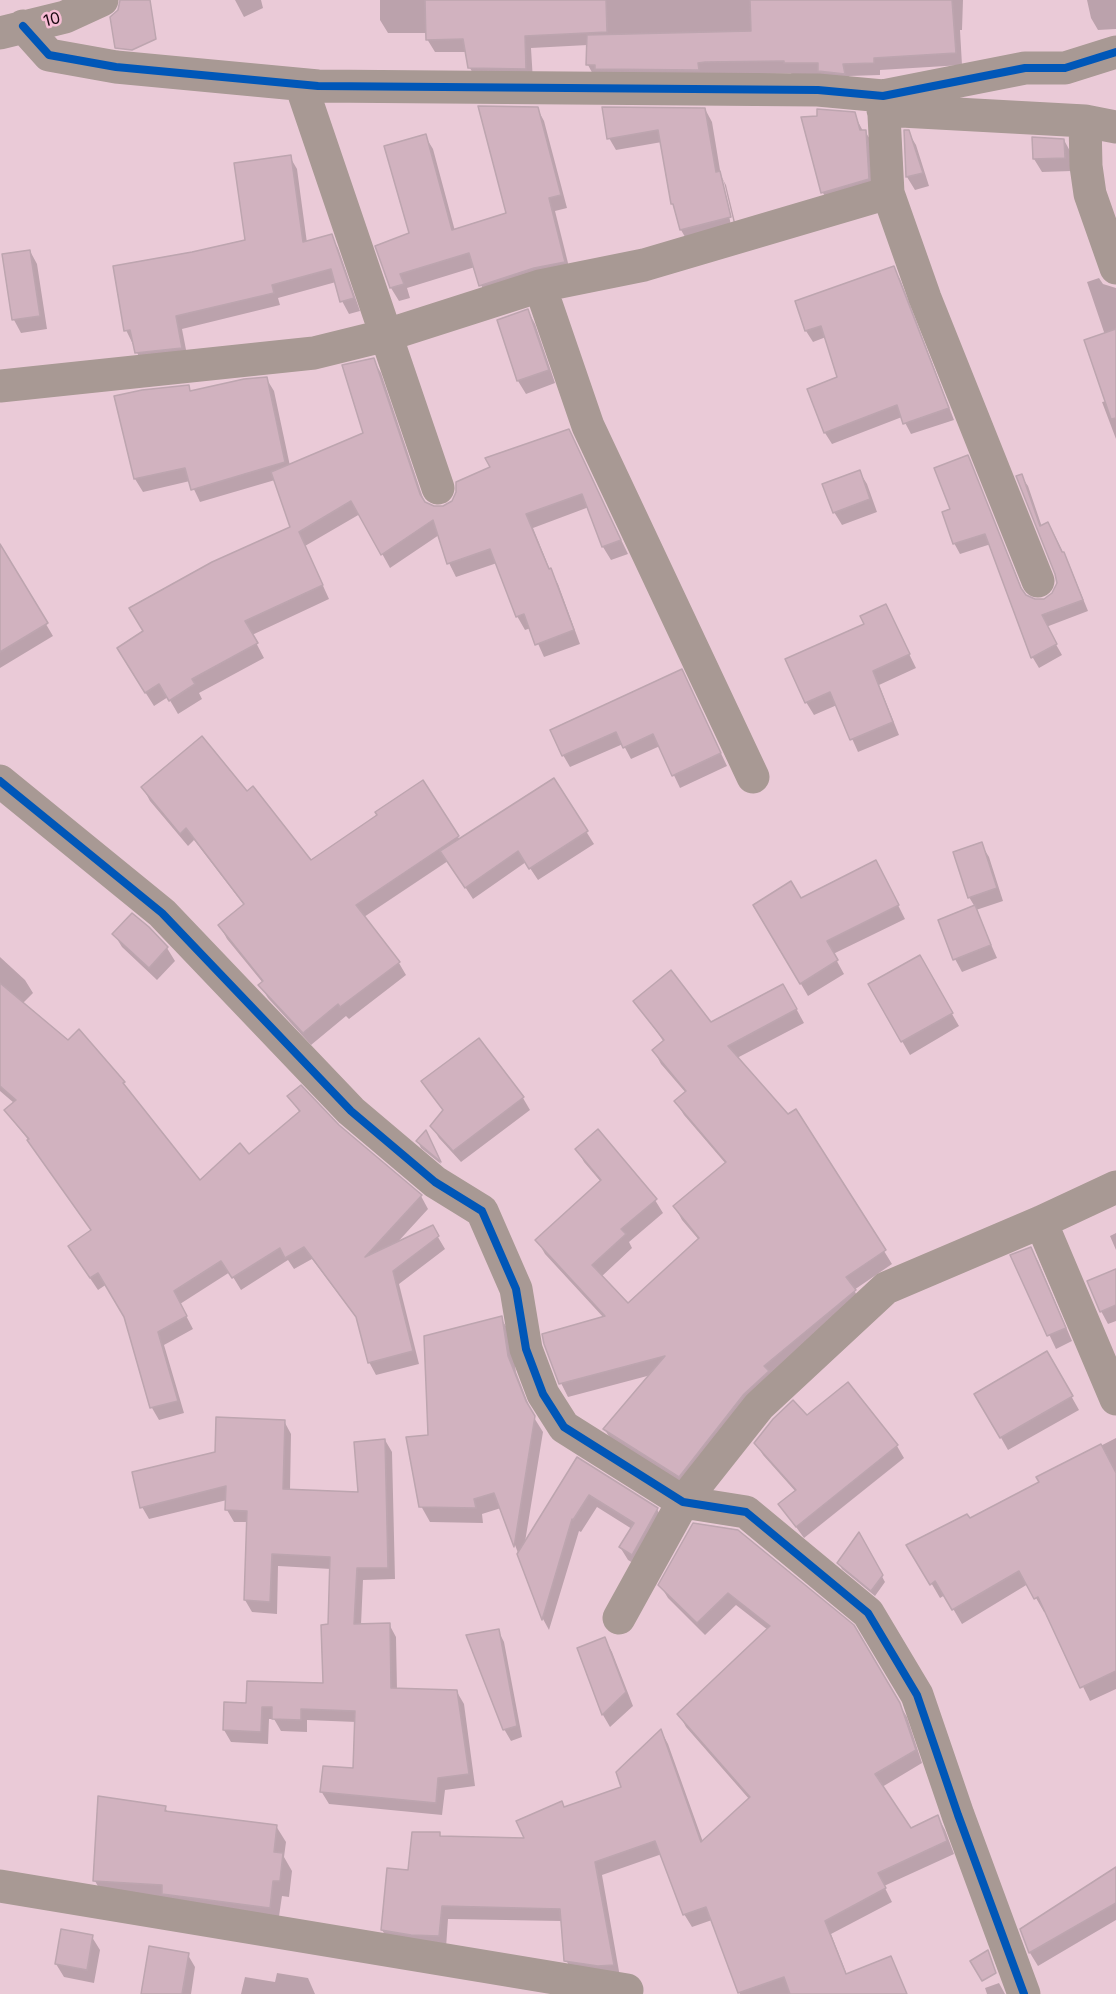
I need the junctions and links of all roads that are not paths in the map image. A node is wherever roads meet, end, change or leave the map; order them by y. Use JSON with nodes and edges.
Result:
{"nodes":[{"id":1,"x":102,"y":0,"type":"edge"},
{"id":2,"x":64,"y":8,"type":"edge"},
{"id":3,"x":12,"y":30,"type":"edge"},
{"id":4,"x":1116,"y":52,"type":"edge"},
{"id":5,"x":301,"y":85,"type":"junction"},
{"id":6,"x":883,"y":103,"type":"junction"},
{"id":7,"x":1100,"y":124,"type":"edge"},
{"id":8,"x":888,"y":193,"type":"junction"},
{"id":9,"x":1116,"y":268,"type":"edge"},
{"id":10,"x":540,"y":286,"type":"junction"},
{"id":11,"x":387,"y":334,"type":"junction"},
{"id":12,"x":0,"y":386,"type":"edge"},
{"id":13,"x":438,"y":488,"type":"dead end"},
{"id":14,"x":1038,"y":581,"type":"dead end"},
{"id":15,"x":753,"y":777,"type":"dead end"},
{"id":16,"x":0,"y":781,"type":"edge"},
{"id":17,"x":1116,"y":1187,"type":"edge"},
{"id":18,"x":1041,"y":1222,"type":"junction"},
{"id":19,"x":1116,"y":1399,"type":"edge"},
{"id":20,"x":683,"y":1502,"type":"junction"},
{"id":21,"x":619,"y":1618,"type":"dead end"},
{"id":22,"x":0,"y":1886,"type":"edge"},
{"id":23,"x":627,"y":1990,"type":"dead end"},
{"id":24,"x":1023,"y":1994,"type":"edge"}],
"edges":[{"from":1,"to":2,"type":"street","name":"10"},
{"from":2,"to":3,"type":"street","name":"10"},
{"from":3,"to":5,"type":"street"},
{"from":4,"to":6,"type":"street"},
{"from":5,"to":6,"type":"street"},
{"from":5,"to":11,"type":"street"},
{"from":6,"to":7,"type":"street"},
{"from":6,"to":8,"type":"street"},
{"from":7,"to":9,"type":"street"},
{"from":8,"to":10,"type":"street"},
{"from":8,"to":14,"type":"street"},
{"from":10,"to":11,"type":"street"},
{"from":10,"to":15,"type":"street"},
{"from":11,"to":12,"type":"street"},
{"from":11,"to":13,"type":"street"},
{"from":16,"to":20,"type":"street"},
{"from":17,"to":18,"type":"street"},
{"from":18,"to":19,"type":"street"},
{"from":18,"to":20,"type":"street"},
{"from":20,"to":21,"type":"street"},
{"from":20,"to":24,"type":"street"},
{"from":22,"to":23,"type":"street"}]}
